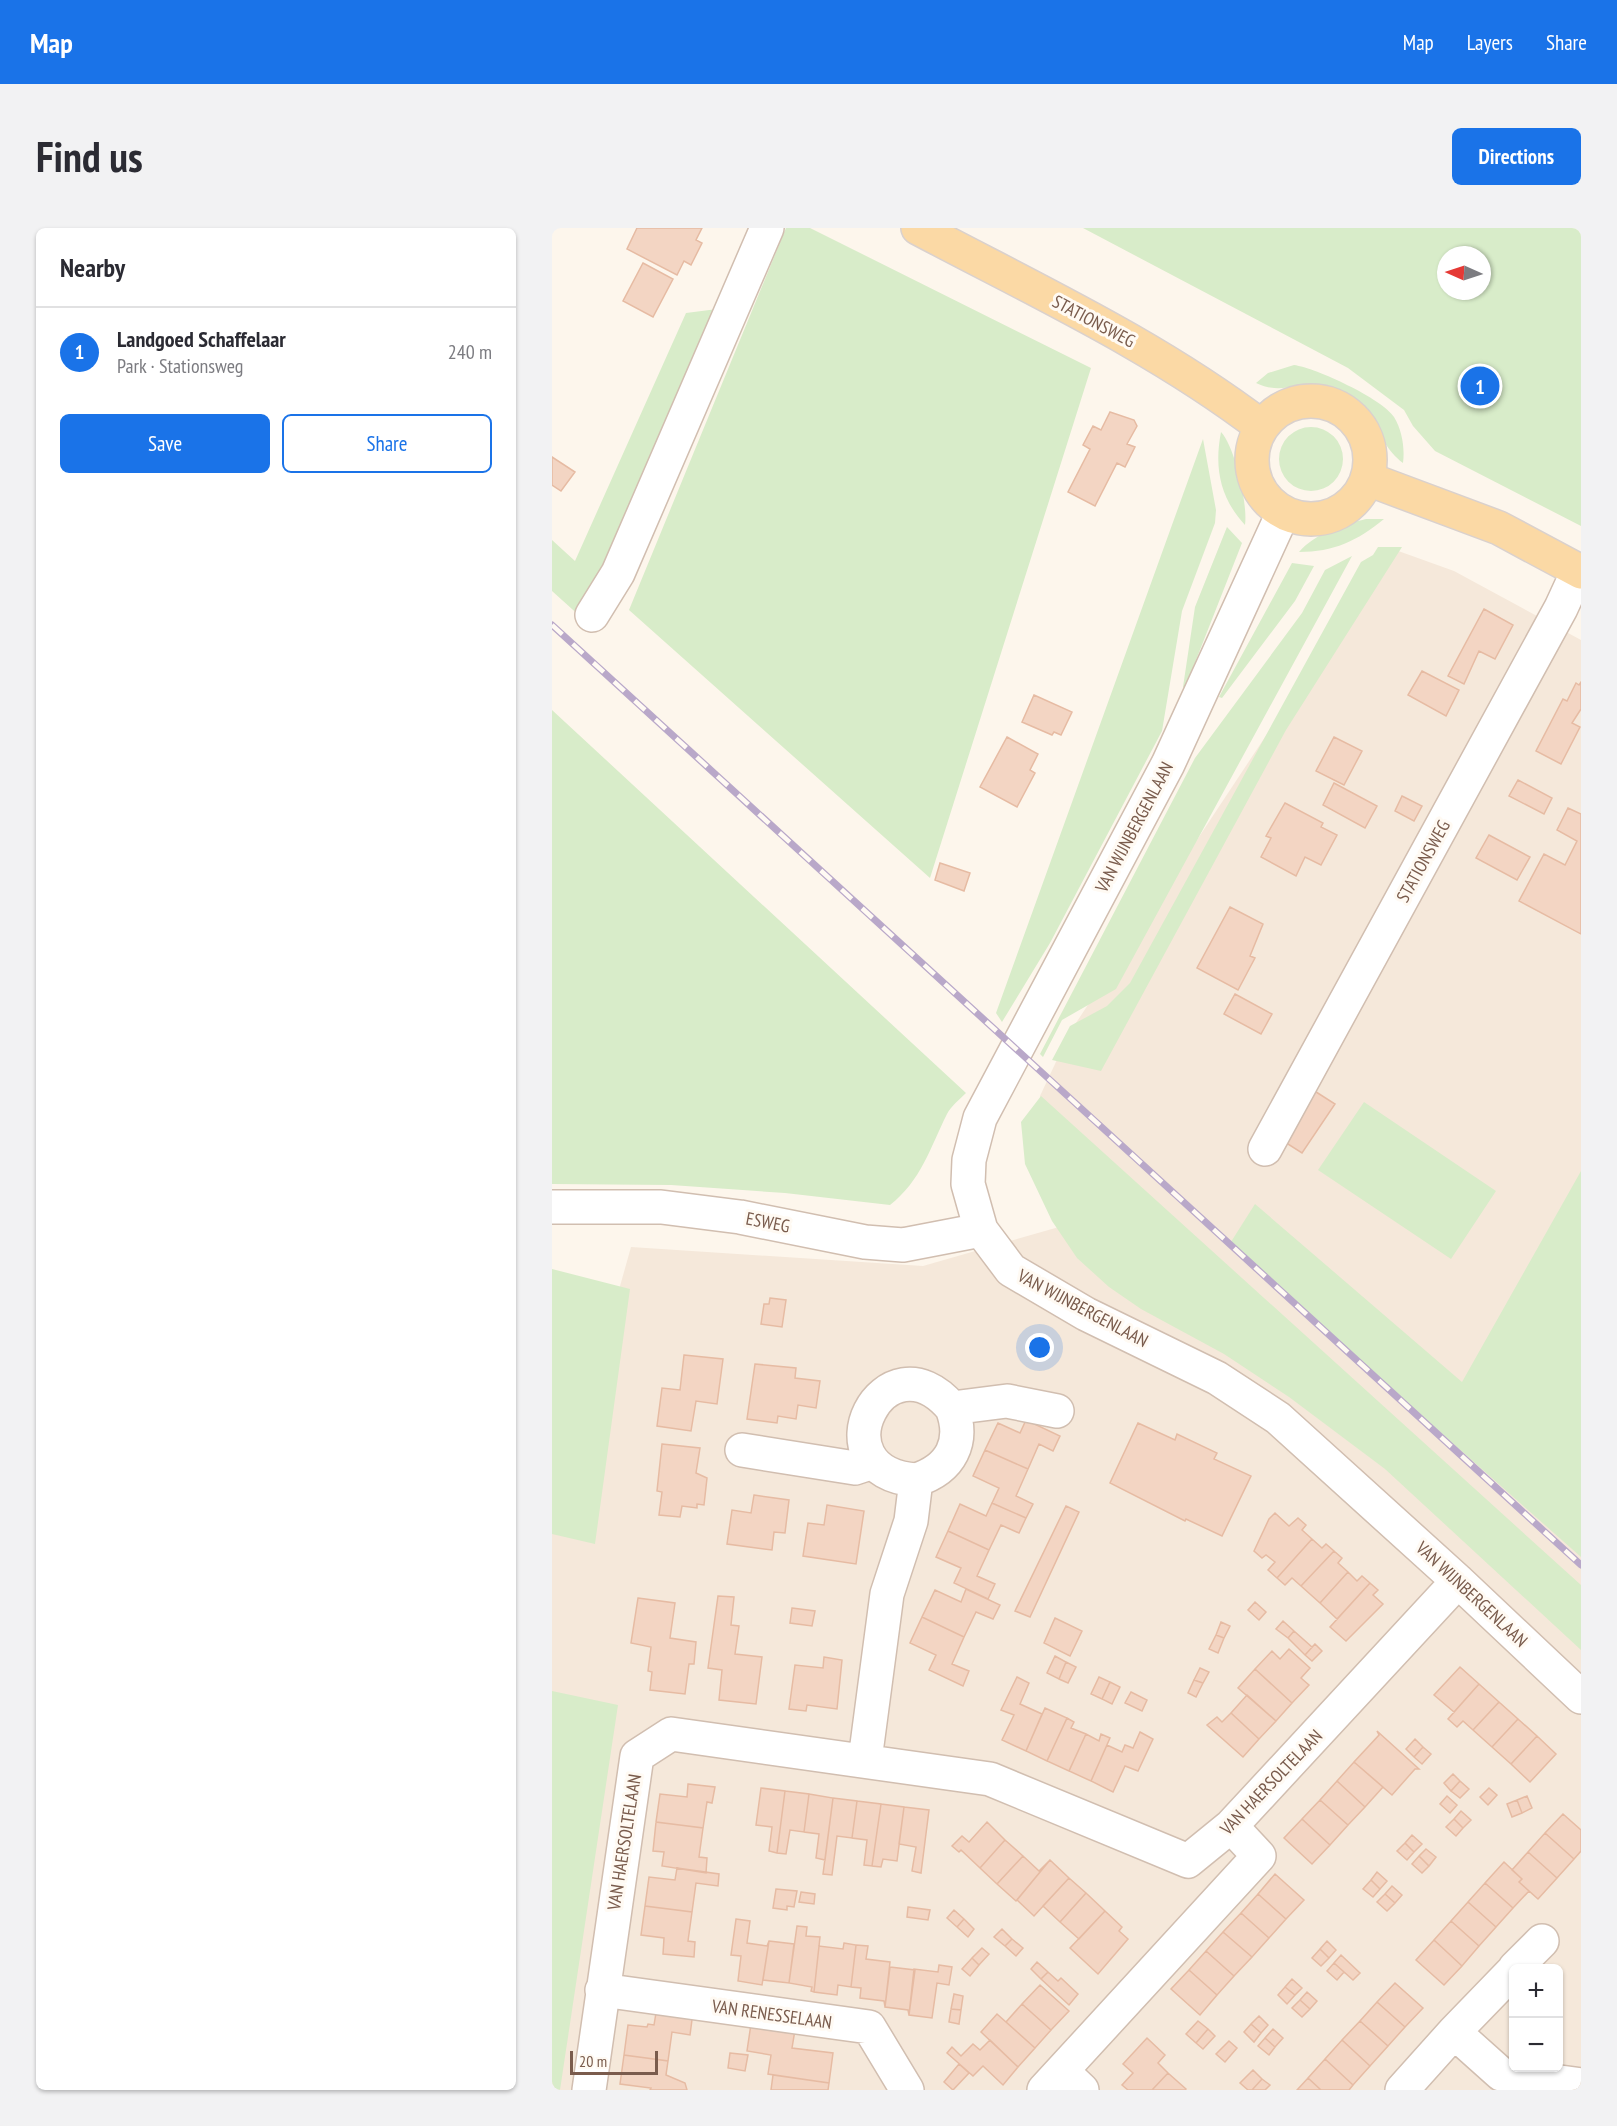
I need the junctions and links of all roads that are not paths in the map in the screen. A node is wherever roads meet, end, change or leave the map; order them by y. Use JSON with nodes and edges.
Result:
{"nodes":[{"id":1,"x":767,"y":228,"type":"edge"},
{"id":2,"x":918,"y":228,"type":"edge"},
{"id":3,"x":1262,"y":427,"type":"junction"},
{"id":4,"x":1368,"y":478,"type":"junction"},
{"id":5,"x":1283,"y":513,"type":"junction"},
{"id":6,"x":1580,"y":572,"type":"edge"},
{"id":7,"x":592,"y":615,"type":"dead end"},
{"id":8,"x":1265,"y":1149,"type":"dead end"},
{"id":9,"x":552,"y":1207,"type":"edge"},
{"id":10,"x":981,"y":1230,"type":"junction"},
{"id":11,"x":952,"y":1408,"type":"junction"},
{"id":12,"x":1057,"y":1411,"type":"dead end"},
{"id":13,"x":742,"y":1450,"type":"dead end"},
{"id":14,"x":873,"y":1462,"type":"junction"},
{"id":15,"x":916,"y":1480,"type":"junction"},
{"id":16,"x":1458,"y":1581,"type":"junction"},
{"id":17,"x":1581,"y":1696,"type":"edge"},
{"id":18,"x":865,"y":1760,"type":"junction"},
{"id":19,"x":1231,"y":1826,"type":"junction"},
{"id":20,"x":1542,"y":1941,"type":"dead end"},
{"id":21,"x":1519,"y":1964,"type":"edge"},
{"id":22,"x":1509,"y":1974,"type":"edge"},
{"id":23,"x":602,"y":1990,"type":"junction"},
{"id":24,"x":1454,"y":2032,"type":"junction"},
{"id":25,"x":1494,"y":2082,"type":"edge"},
{"id":26,"x":1063,"y":2084,"type":"edge"},
{"id":27,"x":1581,"y":2085,"type":"edge"},
{"id":28,"x":589,"y":2090,"type":"edge"},
{"id":29,"x":907,"y":2090,"type":"edge"},
{"id":30,"x":1402,"y":2090,"type":"edge"}],
"edges":[{"from":1,"to":7,"type":"street"},
{"from":2,"to":3,"type":"main road","name":"STATIONSWEG"},
{"from":3,"to":4,"type":"main road"},
{"from":3,"to":5,"type":"main road"},
{"from":4,"to":5,"type":"main road"},
{"from":4,"to":6,"type":"main road","name":"STATIONSWEG"},
{"from":5,"to":10,"type":"street","name":"VAN WIJNBERGENLAAN"},
{"from":6,"to":8,"type":"street","name":"STATIONSWEG"},
{"from":9,"to":10,"type":"street","name":"ESWEG"},
{"from":10,"to":16,"type":"street","name":"VAN WIJNBERGENLAAN"},
{"from":11,"to":12,"type":"street"},
{"from":11,"to":14,"type":"street"},
{"from":11,"to":15,"type":"street"},
{"from":13,"to":14,"type":"street"},
{"from":14,"to":15,"type":"street"},
{"from":15,"to":18,"type":"street"},
{"from":16,"to":17,"type":"street","name":"VAN WIJNBERGENLAAN"},
{"from":16,"to":19,"type":"street","name":"VAN HAERSOLTELAAN"},
{"from":18,"to":19,"type":"street","name":"VAN HAERSOLTELAAN"},
{"from":18,"to":23,"type":"street","name":"VAN HAERSOLTELAAN"},
{"from":19,"to":26,"type":"street"},
{"from":20,"to":21,"type":"street"},
{"from":22,"to":24,"type":"street"},
{"from":23,"to":28,"type":"street","name":"VAN HAERSOLTELAAN"},
{"from":23,"to":29,"type":"street","name":"VAN RENESSELAAN"},
{"from":24,"to":25,"type":"street"},
{"from":24,"to":30,"type":"street"},
{"from":25,"to":27,"type":"street"}]}
